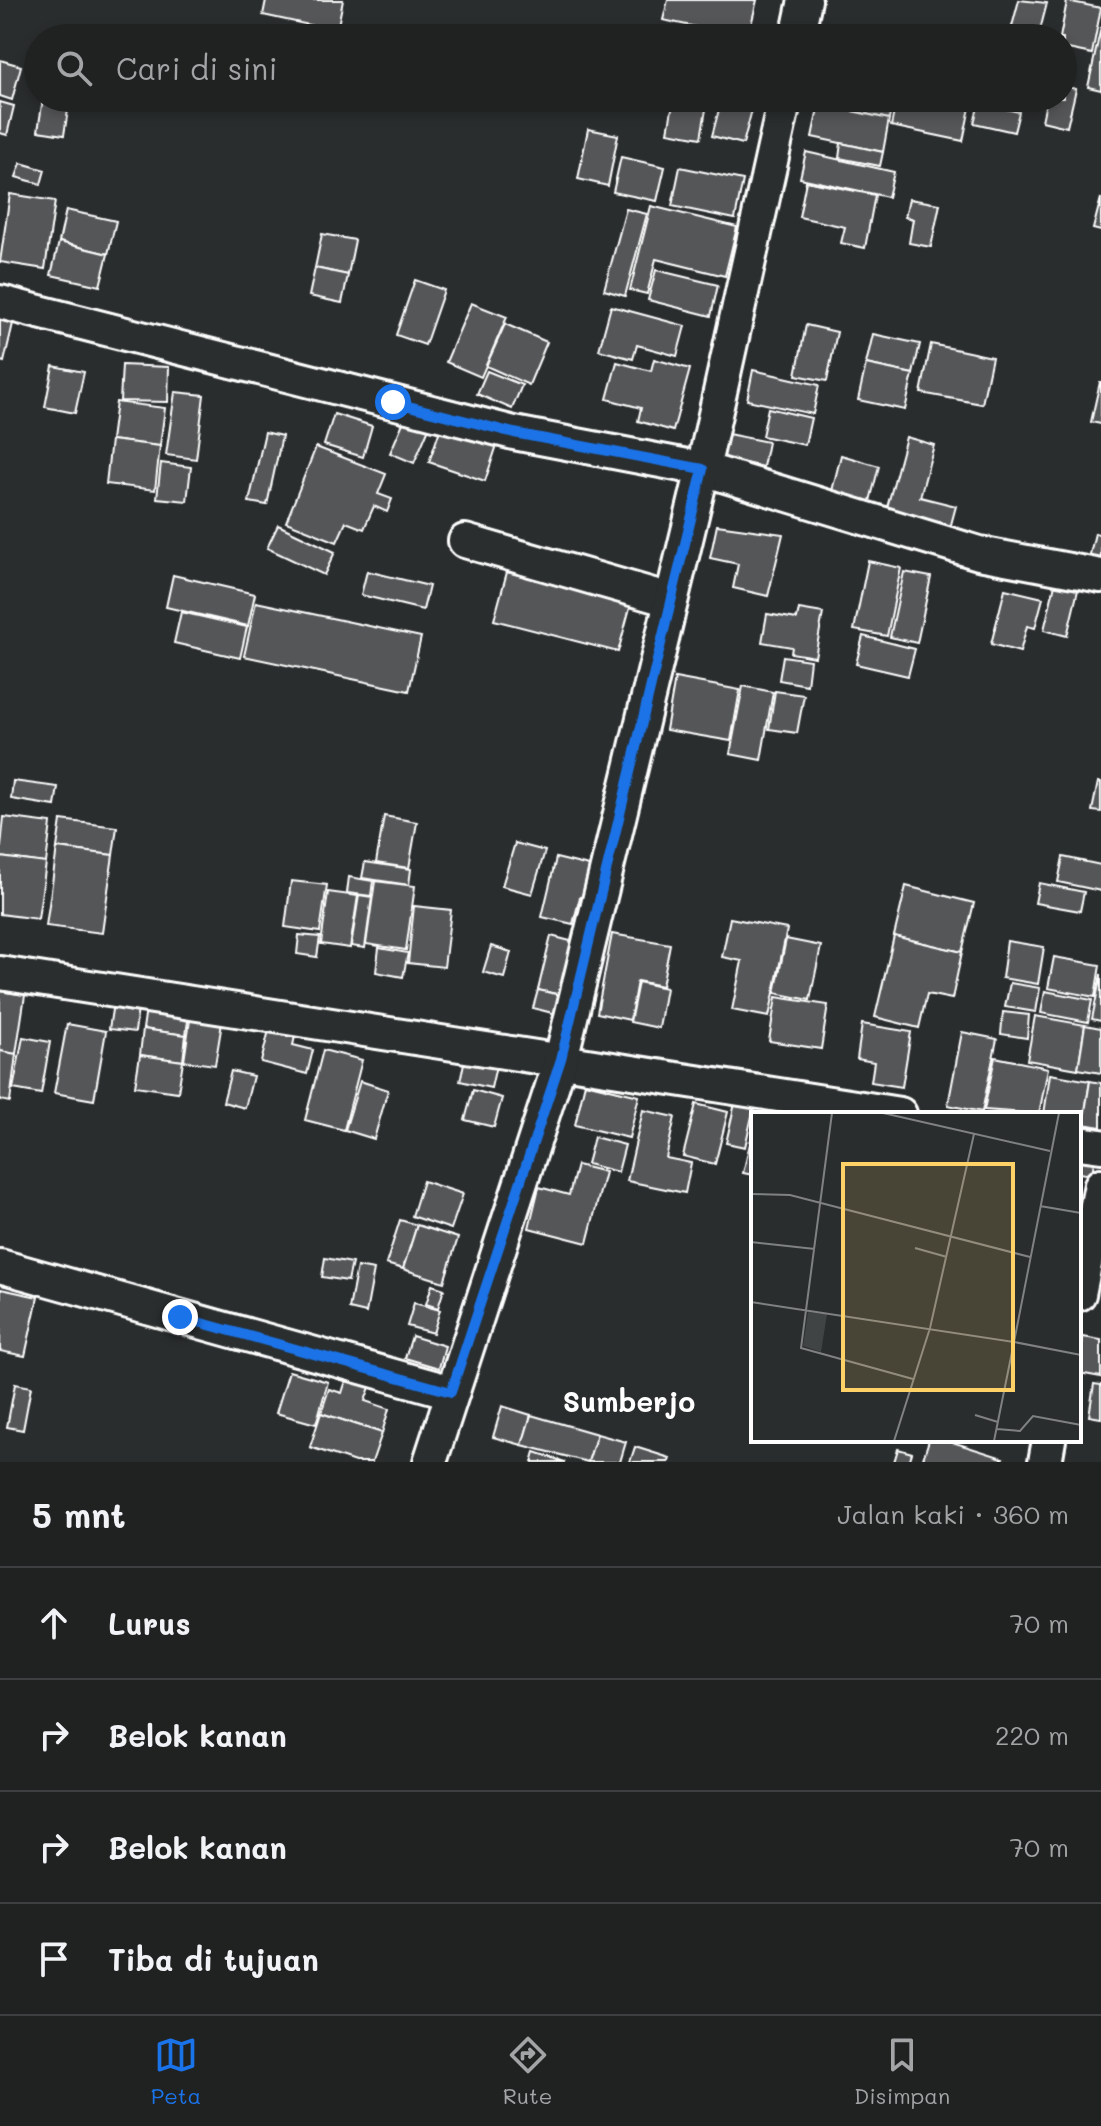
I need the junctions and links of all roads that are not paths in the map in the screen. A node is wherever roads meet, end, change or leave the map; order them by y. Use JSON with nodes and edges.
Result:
{"nodes":[{"id":1,"x":805,"y":0,"type":"edge"},
{"id":2,"x":800,"y":24,"type":"edge"},
{"id":3,"x":782,"y":112,"type":"edge"},
{"id":4,"x":0,"y":302,"type":"edge"},
{"id":5,"x":703,"y":469,"type":"junction"},
{"id":6,"x":465,"y":541,"type":"dead end"},
{"id":7,"x":1101,"y":576,"type":"edge"},
{"id":8,"x":670,"y":600,"type":"junction"},
{"id":9,"x":0,"y":973,"type":"edge"},
{"id":10,"x":561,"y":1059,"type":"junction"},
{"id":11,"x":888,"y":1112,"type":"edge"},
{"id":12,"x":1081,"y":1143,"type":"edge"},
{"id":13,"x":1101,"y":1146,"type":"edge"},
{"id":14,"x":1101,"y":1185,"type":"edge"},
{"id":15,"x":0,"y":1266,"type":"edge"},
{"id":16,"x":1081,"y":1284,"type":"edge"},
{"id":17,"x":451,"y":1392,"type":"junction"},
{"id":18,"x":1049,"y":1442,"type":"edge"},
{"id":19,"x":430,"y":1462,"type":"edge"},
{"id":20,"x":1045,"y":1462,"type":"edge"}],
"edges":[{"from":1,"to":2,"type":"street"},
{"from":3,"to":5,"type":"street"},
{"from":4,"to":5,"type":"street"},
{"from":5,"to":7,"type":"street"},
{"from":5,"to":8,"type":"street"},
{"from":6,"to":8,"type":"street"},
{"from":8,"to":10,"type":"street"},
{"from":9,"to":10,"type":"street"},
{"from":10,"to":11,"type":"street"},
{"from":10,"to":17,"type":"street"},
{"from":12,"to":13,"type":"street"},
{"from":14,"to":16,"type":"street"},
{"from":15,"to":17,"type":"street"},
{"from":17,"to":19,"type":"street"},
{"from":18,"to":20,"type":"street"}]}
